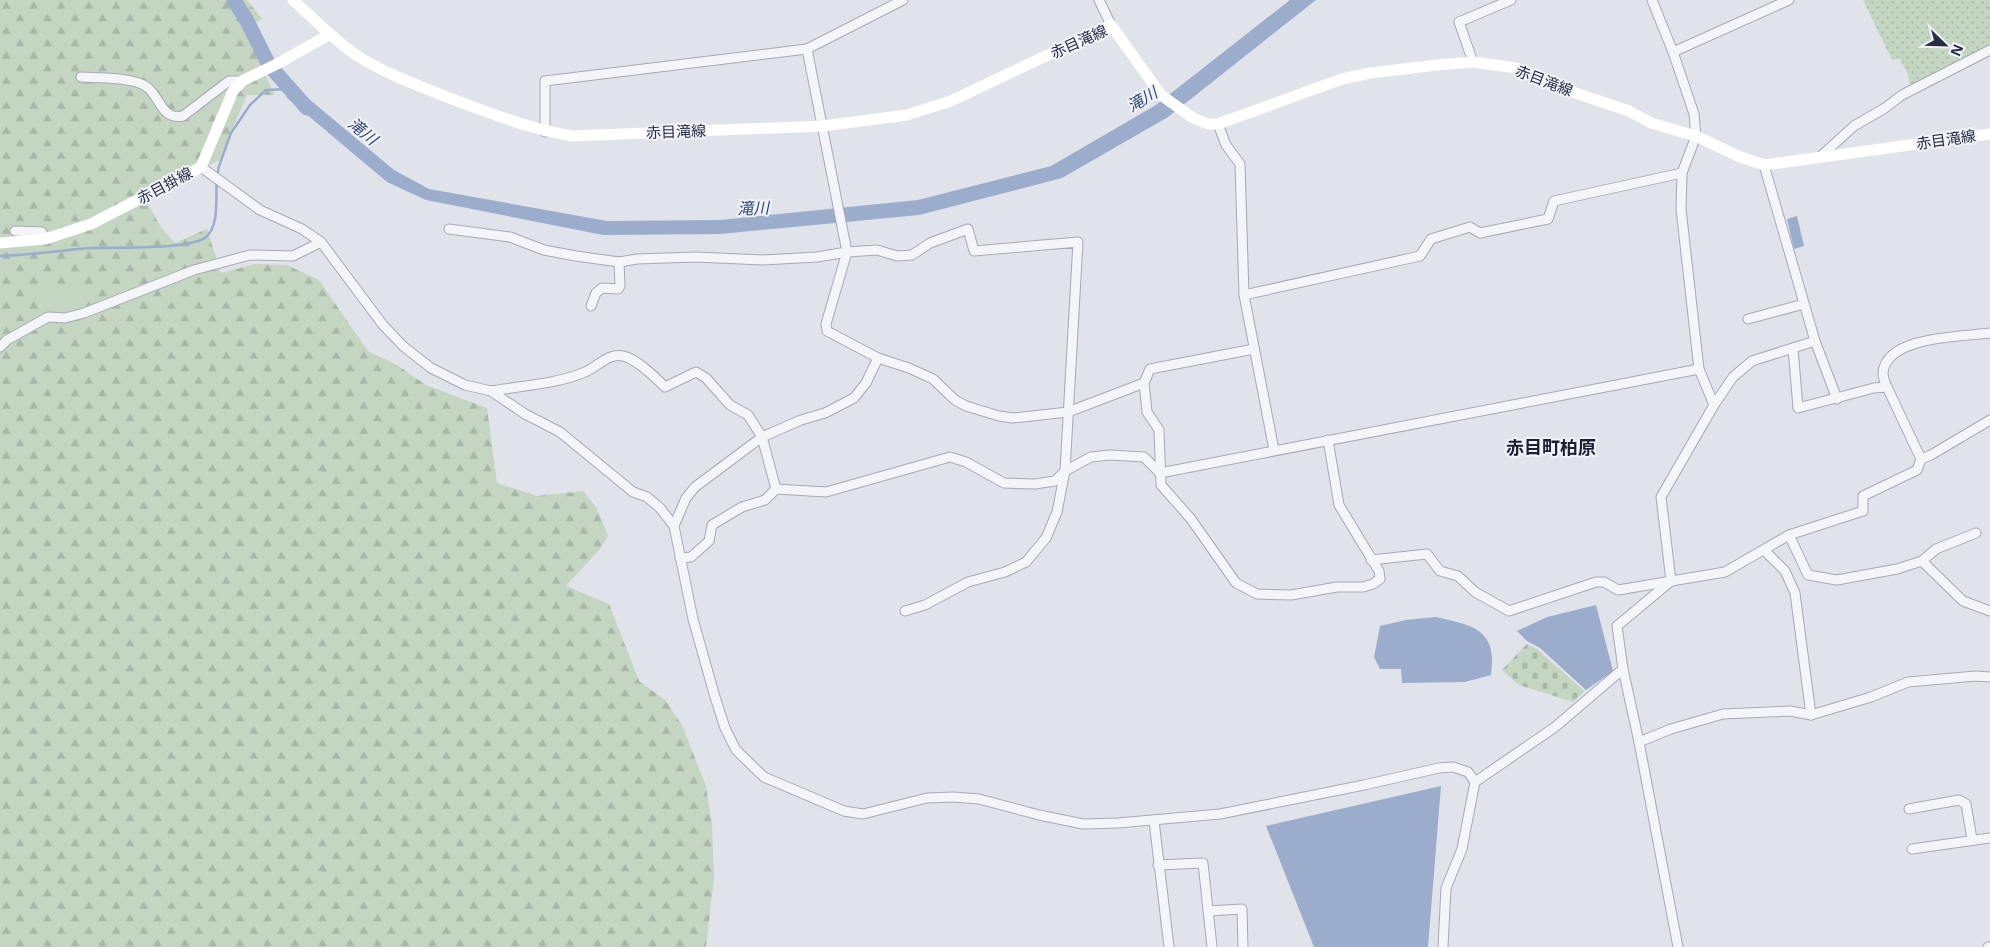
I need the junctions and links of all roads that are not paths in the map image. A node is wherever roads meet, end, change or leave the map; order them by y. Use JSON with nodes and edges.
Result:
{"nodes":[{"id":1,"x":293,"y":0,"type":"edge"},
{"id":2,"x":904,"y":0,"type":"edge"},
{"id":3,"x":1099,"y":0,"type":"edge"},
{"id":4,"x":1511,"y":0,"type":"edge"},
{"id":5,"x":1652,"y":0,"type":"edge"},
{"id":6,"x":1789,"y":0,"type":"edge"},
{"id":7,"x":1111,"y":25,"type":"junction"},
{"id":8,"x":330,"y":34,"type":"junction"},
{"id":9,"x":807,"y":49,"type":"junction"},
{"id":10,"x":1990,"y":50,"type":"edge"},
{"id":11,"x":1673,"y":52,"type":"junction"},
{"id":12,"x":1473,"y":62,"type":"junction"},
{"id":13,"x":81,"y":76,"type":"dead end"},
{"id":14,"x":242,"y":81,"type":"junction"},
{"id":15,"x":1218,"y":124,"type":"junction"},
{"id":16,"x":823,"y":126,"type":"junction"},
{"id":17,"x":545,"y":132,"type":"junction"},
{"id":18,"x":1990,"y":134,"type":"edge"},
{"id":19,"x":1696,"y":136,"type":"junction"},
{"id":20,"x":1821,"y":156,"type":"junction"},
{"id":21,"x":1764,"y":164,"type":"junction"},
{"id":22,"x":203,"y":168,"type":"junction"},
{"id":23,"x":1682,"y":173,"type":"junction"},
{"id":24,"x":449,"y":228,"type":"dead end"},
{"id":25,"x":16,"y":231,"type":"dead end"},
{"id":26,"x":45,"y":239,"type":"junction"},
{"id":27,"x":321,"y":242,"type":"junction"},
{"id":28,"x":0,"y":243,"type":"edge"},
{"id":29,"x":846,"y":252,"type":"junction"},
{"id":30,"x":618,"y":262,"type":"junction"},
{"id":31,"x":1244,"y":295,"type":"junction"},
{"id":32,"x":1804,"y":304,"type":"junction"},
{"id":33,"x":591,"y":306,"type":"dead end"},
{"id":34,"x":1748,"y":319,"type":"dead end"},
{"id":35,"x":1990,"y":332,"type":"edge"},
{"id":36,"x":1815,"y":341,"type":"junction"},
{"id":37,"x":0,"y":346,"type":"edge"},
{"id":38,"x":1254,"y":348,"type":"junction"},
{"id":39,"x":1793,"y":348,"type":"junction"},
{"id":40,"x":878,"y":358,"type":"junction"},
{"id":41,"x":1699,"y":369,"type":"junction"},
{"id":42,"x":1144,"y":383,"type":"junction"},
{"id":43,"x":1886,"y":387,"type":"junction"},
{"id":44,"x":491,"y":391,"type":"junction"},
{"id":45,"x":1837,"y":399,"type":"junction"},
{"id":46,"x":1714,"y":405,"type":"junction"},
{"id":47,"x":1068,"y":412,"type":"junction"},
{"id":48,"x":1990,"y":420,"type":"edge"},
{"id":49,"x":762,"y":437,"type":"junction"},
{"id":50,"x":1328,"y":440,"type":"junction"},
{"id":51,"x":1274,"y":450,"type":"junction"},
{"id":52,"x":1921,"y":459,"type":"junction"},
{"id":53,"x":1065,"y":471,"type":"junction"},
{"id":54,"x":1160,"y":473,"type":"junction"},
{"id":55,"x":776,"y":489,"type":"junction"},
{"id":56,"x":674,"y":526,"type":"junction"},
{"id":57,"x":1976,"y":533,"type":"dead end"},
{"id":58,"x":1789,"y":535,"type":"junction"},
{"id":59,"x":1764,"y":550,"type":"junction"},
{"id":60,"x":680,"y":558,"type":"junction"},
{"id":61,"x":1371,"y":560,"type":"junction"},
{"id":62,"x":1922,"y":561,"type":"junction"},
{"id":63,"x":1670,"y":581,"type":"junction"},
{"id":64,"x":905,"y":611,"type":"dead end"},
{"id":65,"x":1990,"y":611,"type":"edge"},
{"id":66,"x":1623,"y":670,"type":"junction"},
{"id":67,"x":1990,"y":677,"type":"edge"},
{"id":68,"x":1811,"y":716,"type":"junction"},
{"id":69,"x":1639,"y":742,"type":"junction"},
{"id":70,"x":1475,"y":782,"type":"junction"},
{"id":71,"x":1909,"y":809,"type":"dead end"},
{"id":72,"x":1154,"y":821,"type":"junction"},
{"id":73,"x":1990,"y":838,"type":"edge"},
{"id":74,"x":1972,"y":840,"type":"junction"},
{"id":75,"x":1912,"y":849,"type":"dead end"},
{"id":76,"x":1158,"y":865,"type":"junction"},
{"id":77,"x":1208,"y":911,"type":"junction"},
{"id":78,"x":1169,"y":947,"type":"edge"},
{"id":79,"x":1212,"y":947,"type":"edge"},
{"id":80,"x":1243,"y":947,"type":"edge"},
{"id":81,"x":1443,"y":947,"type":"edge"},
{"id":82,"x":1678,"y":947,"type":"edge"}],
"edges":[{"from":1,"to":8,"type":"main road","name":"赤目滝線"},
{"from":2,"to":9,"type":"street"},
{"from":3,"to":7,"type":"street"},
{"from":4,"to":12,"type":"street"},
{"from":5,"to":11,"type":"street"},
{"from":6,"to":11,"type":"street"},
{"from":7,"to":15,"type":"main road","name":"赤目滝線"},
{"from":7,"to":16,"type":"main road","name":"赤目滝線"},
{"from":8,"to":14,"type":"main road"},
{"from":8,"to":17,"type":"main road","name":"赤目滝線"},
{"from":9,"to":16,"type":"street"},
{"from":9,"to":17,"type":"street"},
{"from":10,"to":20,"type":"street"},
{"from":11,"to":19,"type":"street"},
{"from":12,"to":15,"type":"main road","name":"赤目滝線"},
{"from":12,"to":19,"type":"main road","name":"赤目滝線"},
{"from":13,"to":14,"type":"street"},
{"from":14,"to":22,"type":"main road","name":"赤目掛線"},
{"from":15,"to":31,"type":"street"},
{"from":16,"to":17,"type":"main road","name":"赤目滝線"},
{"from":16,"to":29,"type":"street"},
{"from":18,"to":20,"type":"main road","name":"赤目滝線"},
{"from":19,"to":21,"type":"main road","name":"赤目滝線"},
{"from":19,"to":23,"type":"street"},
{"from":20,"to":21,"type":"main road","name":"赤目滝線"},
{"from":21,"to":32,"type":"street"},
{"from":22,"to":26,"type":"main road","name":"赤目掛線"},
{"from":22,"to":27,"type":"street"},
{"from":23,"to":31,"type":"street"},
{"from":23,"to":41,"type":"street"},
{"from":24,"to":30,"type":"street"},
{"from":25,"to":26,"type":"street"},
{"from":26,"to":28,"type":"main road","name":"赤目掛線"},
{"from":27,"to":37,"type":"street"},
{"from":27,"to":44,"type":"street"},
{"from":29,"to":30,"type":"street"},
{"from":29,"to":40,"type":"street"},
{"from":29,"to":47,"type":"street"},
{"from":30,"to":33,"type":"street"},
{"from":31,"to":38,"type":"street"},
{"from":32,"to":34,"type":"street"},
{"from":32,"to":36,"type":"street"},
{"from":35,"to":43,"type":"street"},
{"from":36,"to":39,"type":"street"},
{"from":36,"to":45,"type":"street"},
{"from":38,"to":42,"type":"street"},
{"from":38,"to":51,"type":"street"},
{"from":39,"to":45,"type":"street"},
{"from":39,"to":46,"type":"street"},
{"from":40,"to":47,"type":"street"},
{"from":40,"to":49,"type":"street"},
{"from":41,"to":46,"type":"street"},
{"from":41,"to":50,"type":"street"},
{"from":42,"to":47,"type":"street"},
{"from":42,"to":54,"type":"street"},
{"from":43,"to":45,"type":"street"},
{"from":43,"to":52,"type":"street"},
{"from":44,"to":49,"type":"street"},
{"from":44,"to":56,"type":"street"},
{"from":46,"to":63,"type":"street"},
{"from":47,"to":53,"type":"street"},
{"from":48,"to":52,"type":"street"},
{"from":49,"to":55,"type":"street"},
{"from":49,"to":56,"type":"street"},
{"from":50,"to":51,"type":"street"},
{"from":50,"to":61,"type":"street"},
{"from":51,"to":54,"type":"street"},
{"from":52,"to":58,"type":"street"},
{"from":53,"to":54,"type":"street"},
{"from":53,"to":55,"type":"street"},
{"from":53,"to":64,"type":"street"},
{"from":54,"to":61,"type":"street"},
{"from":55,"to":60,"type":"street"},
{"from":56,"to":60,"type":"street"},
{"from":57,"to":62,"type":"street"},
{"from":58,"to":59,"type":"street"},
{"from":58,"to":62,"type":"street"},
{"from":59,"to":63,"type":"street"},
{"from":59,"to":68,"type":"street"},
{"from":60,"to":72,"type":"street"},
{"from":61,"to":63,"type":"street"},
{"from":62,"to":65,"type":"street"},
{"from":63,"to":66,"type":"street"},
{"from":66,"to":69,"type":"street"},
{"from":66,"to":70,"type":"street"},
{"from":67,"to":68,"type":"street"},
{"from":68,"to":69,"type":"street"},
{"from":69,"to":82,"type":"street"},
{"from":70,"to":72,"type":"street"},
{"from":70,"to":81,"type":"street"},
{"from":71,"to":74,"type":"street"},
{"from":72,"to":76,"type":"street"},
{"from":73,"to":74,"type":"street"},
{"from":74,"to":75,"type":"street"},
{"from":76,"to":77,"type":"street"},
{"from":76,"to":78,"type":"street"},
{"from":77,"to":79,"type":"street"},
{"from":77,"to":80,"type":"street"}]}
